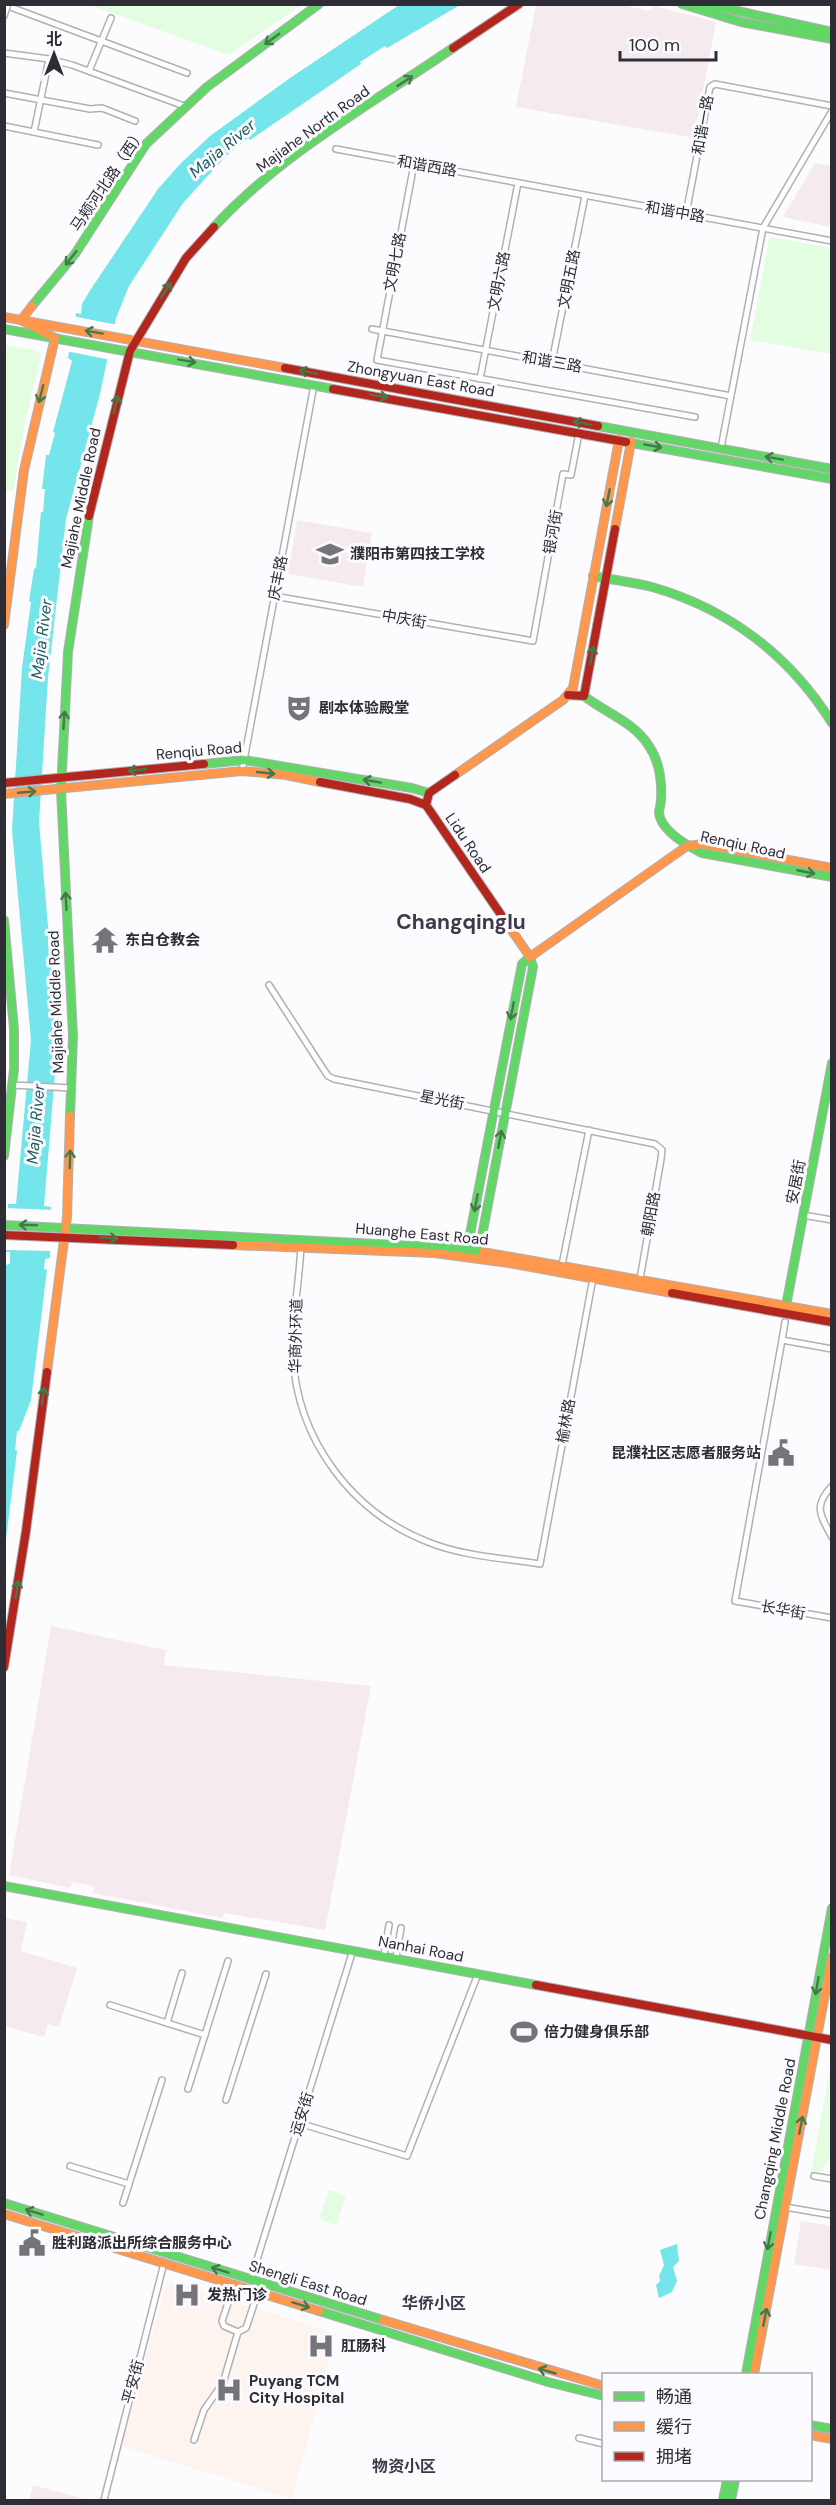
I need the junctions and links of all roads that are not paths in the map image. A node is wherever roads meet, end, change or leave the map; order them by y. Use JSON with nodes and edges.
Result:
{"nodes":[{"id":1,"x":319,"y":4,"type":"edge"},
{"id":2,"x":519,"y":4,"type":"edge"},
{"id":3,"x":682,"y":4,"type":"edge"},
{"id":4,"x":711,"y":5,"type":"edge"},
{"id":5,"x":10,"y":6,"type":"edge"},
{"id":6,"x":4,"y":16,"type":"edge"},
{"id":7,"x":111,"y":18,"type":"dead end"},
{"id":8,"x":831,"y":32,"type":"edge"},
{"id":9,"x":831,"y":39,"type":"edge"},
{"id":10,"x":101,"y":41,"type":"junction"},
{"id":11,"x":4,"y":53,"type":"edge"},
{"id":12,"x":49,"y":58,"type":"junction"},
{"id":13,"x":89,"y":71,"type":"junction"},
{"id":14,"x":187,"y":73,"type":"dead end"},
{"id":15,"x":4,"y":93,"type":"edge"},
{"id":16,"x":41,"y":100,"type":"junction"},
{"id":17,"x":184,"y":106,"type":"junction"},
{"id":18,"x":831,"y":109,"type":"edge"},
{"id":19,"x":135,"y":121,"type":"dead end"},
{"id":20,"x":4,"y":126,"type":"edge"},
{"id":21,"x":34,"y":132,"type":"junction"},
{"id":22,"x":98,"y":144,"type":"dead end"},
{"id":23,"x":336,"y":149,"type":"dead end"},
{"id":24,"x":414,"y":164,"type":"junction"},
{"id":25,"x":518,"y":183,"type":"junction"},
{"id":26,"x":585,"y":195,"type":"junction"},
{"id":27,"x":686,"y":214,"type":"junction"},
{"id":28,"x":763,"y":228,"type":"junction"},
{"id":29,"x":831,"y":241,"type":"edge"},
{"id":30,"x":4,"y":318,"type":"edge"},
{"id":31,"x":21,"y":320,"type":"junction"},
{"id":32,"x":4,"y":329,"type":"edge"},
{"id":33,"x":372,"y":329,"type":"dead end"},
{"id":34,"x":382,"y":331,"type":"junction"},
{"id":35,"x":55,"y":338,"type":"junction"},
{"id":36,"x":136,"y":340,"type":"junction"},
{"id":37,"x":485,"y":350,"type":"junction"},
{"id":38,"x":130,"y":351,"type":"junction"},
{"id":39,"x":552,"y":362,"type":"junction"},
{"id":40,"x":480,"y":379,"type":"junction"},
{"id":41,"x":314,"y":385,"type":"junction"},
{"id":42,"x":731,"y":396,"type":"junction"},
{"id":43,"x":695,"y":417,"type":"dead end"},
{"id":44,"x":579,"y":433,"type":"junction"},
{"id":45,"x":619,"y":440,"type":"junction"},
{"id":46,"x":631,"y":442,"type":"junction"},
{"id":47,"x":721,"y":448,"type":"junction"},
{"id":48,"x":831,"y":468,"type":"edge"},
{"id":49,"x":831,"y":479,"type":"edge"},
{"id":50,"x":594,"y":576,"type":"junction"},
{"id":51,"x":605,"y":578,"type":"junction"},
{"id":52,"x":274,"y":596,"type":"junction"},
{"id":53,"x":4,"y":624,"type":"edge"},
{"id":54,"x":533,"y":641,"type":"joint"},
{"id":55,"x":568,"y":695,"type":"junction"},
{"id":56,"x":584,"y":696,"type":"junction"},
{"id":57,"x":831,"y":723,"type":"edge"},
{"id":58,"x":244,"y":760,"type":"junction"},
{"id":59,"x":242,"y":771,"type":"junction"},
{"id":60,"x":61,"y":778,"type":"junction"},
{"id":61,"x":4,"y":783,"type":"edge"},
{"id":62,"x":61,"y":790,"type":"junction"},
{"id":63,"x":4,"y":794,"type":"edge"},
{"id":64,"x":429,"y":794,"type":"junction"},
{"id":65,"x":426,"y":805,"type":"junction"},
{"id":66,"x":687,"y":846,"type":"junction"},
{"id":67,"x":831,"y":867,"type":"edge"},
{"id":68,"x":831,"y":877,"type":"edge"},
{"id":69,"x":4,"y":920,"type":"edge"},
{"id":70,"x":530,"y":957,"type":"junction"},
{"id":71,"x":269,"y":985,"type":"dead end"},
{"id":72,"x":831,"y":1063,"type":"edge"},
{"id":73,"x":16,"y":1086,"type":"junction"},
{"id":74,"x":72,"y":1088,"type":"junction"},
{"id":75,"x":493,"y":1110,"type":"junction"},
{"id":76,"x":506,"y":1113,"type":"junction"},
{"id":77,"x":589,"y":1130,"type":"junction"},
{"id":78,"x":662,"y":1149,"type":"joint"},
{"id":79,"x":4,"y":1156,"type":"edge"},
{"id":80,"x":803,"y":1215,"type":"junction"},
{"id":81,"x":831,"y":1220,"type":"edge"},
{"id":82,"x":4,"y":1225,"type":"edge"},
{"id":83,"x":66,"y":1227,"type":"junction"},
{"id":84,"x":4,"y":1234,"type":"edge"},
{"id":85,"x":65,"y":1236,"type":"junction"},
{"id":86,"x":301,"y":1247,"type":"junction"},
{"id":87,"x":466,"y":1253,"type":"junction"},
{"id":88,"x":478,"y":1255,"type":"junction"},
{"id":89,"x":562,"y":1265,"type":"junction"},
{"id":90,"x":593,"y":1278,"type":"junction"},
{"id":91,"x":640,"y":1279,"type":"junction"},
{"id":92,"x":786,"y":1306,"type":"junction"},
{"id":93,"x":831,"y":1314,"type":"edge"},
{"id":94,"x":785,"y":1322,"type":"dead end"},
{"id":95,"x":831,"y":1322,"type":"edge"},
{"id":96,"x":782,"y":1340,"type":"junction"},
{"id":97,"x":831,"y":1349,"type":"edge"},
{"id":98,"x":831,"y":1486,"type":"edge"},
{"id":99,"x":831,"y":1537,"type":"edge"},
{"id":100,"x":540,"y":1564,"type":"joint"},
{"id":101,"x":831,"y":1618,"type":"edge"},
{"id":102,"x":4,"y":1667,"type":"edge"},
{"id":103,"x":4,"y":1886,"type":"edge"},
{"id":104,"x":831,"y":1908,"type":"edge"},
{"id":105,"x":389,"y":1925,"type":"dead end"},
{"id":106,"x":401,"y":1928,"type":"dead end"},
{"id":107,"x":353,"y":1950,"type":"junction"},
{"id":108,"x":384,"y":1955,"type":"junction"},
{"id":109,"x":396,"y":1957,"type":"junction"},
{"id":110,"x":831,"y":1957,"type":"edge"},
{"id":111,"x":228,"y":1961,"type":"dead end"},
{"id":112,"x":182,"y":1973,"type":"dead end"},
{"id":113,"x":266,"y":1974,"type":"dead end"},
{"id":114,"x":478,"y":1974,"type":"junction"},
{"id":115,"x":110,"y":2005,"type":"dead end"},
{"id":116,"x":166,"y":2023,"type":"junction"},
{"id":117,"x":205,"y":2035,"type":"junction"},
{"id":118,"x":808,"y":2035,"type":"junction"},
{"id":119,"x":817,"y":2037,"type":"junction"},
{"id":120,"x":831,"y":2040,"type":"edge"},
{"id":121,"x":162,"y":2080,"type":"dead end"},
{"id":122,"x":188,"y":2089,"type":"dead end"},
{"id":123,"x":226,"y":2100,"type":"dead end"},
{"id":124,"x":299,"y":2123,"type":"junction"},
{"id":125,"x":70,"y":2166,"type":"dead end"},
{"id":126,"x":814,"y":2176,"type":"dead end"},
{"id":127,"x":831,"y":2179,"type":"edge"},
{"id":128,"x":129,"y":2184,"type":"junction"},
{"id":129,"x":4,"y":2203,"type":"edge"},
{"id":130,"x":123,"y":2203,"type":"dead end"},
{"id":131,"x":785,"y":2207,"type":"junction"},
{"id":132,"x":4,"y":2214,"type":"edge"},
{"id":133,"x":831,"y":2215,"type":"edge"},
{"id":134,"x":164,"y":2263,"type":"junction"},
{"id":135,"x":251,"y":2279,"type":"junction"},
{"id":136,"x":234,"y":2285,"type":"junction"},
{"id":137,"x":258,"y":2292,"type":"junction"},
{"id":138,"x":238,"y":2332,"type":"junction"},
{"id":139,"x":746,"y":2373,"type":"edge"},
{"id":140,"x":754,"y":2373,"type":"edge"},
{"id":141,"x":602,"y":2386,"type":"edge"},
{"id":142,"x":602,"y":2396,"type":"edge"},
{"id":143,"x":812,"y":2426,"type":"edge"},
{"id":144,"x":831,"y":2430,"type":"edge"},
{"id":145,"x":812,"y":2435,"type":"edge"},
{"id":146,"x":579,"y":2438,"type":"dead end"},
{"id":147,"x":831,"y":2439,"type":"edge"},
{"id":148,"x":194,"y":2440,"type":"dead end"},
{"id":149,"x":602,"y":2444,"type":"edge"},
{"id":150,"x":727,"y":2481,"type":"edge"},
{"id":151,"x":735,"y":2481,"type":"edge"},
{"id":152,"x":104,"y":2500,"type":"edge"},
{"id":153,"x":723,"y":2500,"type":"edge"},
{"id":154,"x":731,"y":2500,"type":"edge"}],
"edges":[{"from":1,"to":17,"type":"street","name":"马颊河北路（西）","one_way":true},
{"from":36,"to":2,"type":"street","name":"Majiahe North Road","one_way":true},
{"from":3,"to":9,"type":"street"},
{"from":4,"to":8,"type":"street"},
{"from":5,"to":6,"type":"street"},
{"from":5,"to":10,"type":"street"},
{"from":7,"to":10,"type":"street"},
{"from":10,"to":13,"type":"street"},
{"from":10,"to":14,"type":"street"},
{"from":11,"to":12,"type":"street"},
{"from":12,"to":13,"type":"street"},
{"from":12,"to":16,"type":"street"},
{"from":13,"to":17,"type":"street"},
{"from":15,"to":16,"type":"street"},
{"from":16,"to":19,"type":"street"},
{"from":16,"to":21,"type":"street"},
{"from":17,"to":31,"type":"street","name":"马颊河北路（西）","one_way":true},
{"from":18,"to":27,"type":"street","name":"和谐一路"},
{"from":18,"to":28,"type":"street"},
{"from":20,"to":21,"type":"street"},
{"from":21,"to":22,"type":"street"},
{"from":23,"to":24,"type":"street","name":"和谐西路"},
{"from":24,"to":25,"type":"street","name":"和谐西路"},
{"from":24,"to":34,"type":"street","name":"文明七路"},
{"from":25,"to":26,"type":"street","name":"和谐中路"},
{"from":25,"to":37,"type":"street","name":"文明六路"},
{"from":26,"to":27,"type":"street","name":"和谐中路"},
{"from":26,"to":39,"type":"street","name":"文明五路"},
{"from":27,"to":28,"type":"street","name":"和谐中路"},
{"from":28,"to":29,"type":"street","name":"和谐中路"},
{"from":28,"to":42,"type":"street"},
{"from":30,"to":31,"type":"street","name":"Zhongyuan East Road"},
{"from":31,"to":35,"type":"street"},
{"from":36,"to":31,"type":"street","name":"Zhongyuan East Road","one_way":true},
{"from":32,"to":35,"type":"street","name":"Zhongyuan East Road"},
{"from":33,"to":34,"type":"street","name":"和谐三路"},
{"from":34,"to":37,"type":"street","name":"和谐三路"},
{"from":34,"to":40,"type":"street","name":"文明七路"},
{"from":35,"to":38,"type":"street","name":"Zhongyuan East Road"},
{"from":35,"to":53,"type":"street","one_way":true},
{"from":36,"to":38,"type":"street","name":"Majiahe Middle Road"},
{"from":47,"to":36,"type":"street","name":"Zhongyuan East Road","one_way":true},
{"from":37,"to":39,"type":"street","name":"和谐三路"},
{"from":37,"to":40,"type":"street","name":"文明六路"},
{"from":38,"to":41,"type":"street","name":"Zhongyuan East Road","one_way":true},
{"from":60,"to":38,"type":"street","name":"Majiahe Middle Road","one_way":true},
{"from":39,"to":42,"type":"street","name":"和谐三路"},
{"from":40,"to":43,"type":"street"},
{"from":41,"to":44,"type":"street","name":"Zhongyuan East Road","one_way":true},
{"from":41,"to":52,"type":"street","name":"庆丰路"},
{"from":42,"to":47,"type":"street"},
{"from":44,"to":45,"type":"street","name":"Zhongyuan East Road"},
{"from":44,"to":54,"type":"street","name":"银河街"},
{"from":45,"to":46,"type":"street","name":"Zhongyuan East Road"},
{"from":45,"to":50,"type":"street","one_way":true},
{"from":46,"to":49,"type":"street","name":"Zhongyuan East Road","one_way":true},
{"from":46,"to":51,"type":"street"},
{"from":48,"to":47,"type":"street","name":"Zhongyuan East Road","one_way":true},
{"from":50,"to":51,"type":"street"},
{"from":50,"to":55,"type":"street"},
{"from":56,"to":51,"type":"street","one_way":true},
{"from":51,"to":57,"type":"street"},
{"from":52,"to":54,"type":"street","name":"中庆街"},
{"from":52,"to":58,"type":"street","name":"庆丰路"},
{"from":55,"to":56,"type":"street"},
{"from":55,"to":64,"type":"street"},
{"from":56,"to":66,"type":"street"},
{"from":58,"to":59,"type":"street","name":"庆丰路"},
{"from":58,"to":60,"type":"street","name":"Renqiu Road","one_way":true},
{"from":64,"to":58,"type":"street","name":"Renqiu Road","one_way":true},
{"from":59,"to":62,"type":"street","name":"Renqiu Road"},
{"from":59,"to":65,"type":"street","name":"Renqiu Road","one_way":true},
{"from":60,"to":61,"type":"street","name":"Renqiu Road"},
{"from":60,"to":62,"type":"street","name":"Majiahe Middle Road"},
{"from":63,"to":62,"type":"street","name":"Renqiu Road","one_way":true},
{"from":74,"to":62,"type":"street","name":"Majiahe Middle Road","one_way":true},
{"from":64,"to":65,"type":"street","name":"Lidu Road"},
{"from":65,"to":70,"type":"street","name":"Lidu Road"},
{"from":66,"to":67,"type":"street","name":"Renqiu Road"},
{"from":66,"to":68,"type":"street","name":"Renqiu Road","one_way":true},
{"from":66,"to":70,"type":"street"},
{"from":69,"to":73,"type":"street"},
{"from":70,"to":75,"type":"street","one_way":true},
{"from":70,"to":76,"type":"street"},
{"from":71,"to":75,"type":"street","name":"星光街"},
{"from":72,"to":80,"type":"street","name":"安居街"},
{"from":73,"to":74,"type":"street"},
{"from":73,"to":79,"type":"street"},
{"from":83,"to":74,"type":"street","name":"Majiahe Middle Road","one_way":true},
{"from":75,"to":76,"type":"street","name":"星光街"},
{"from":75,"to":87,"type":"street","one_way":true},
{"from":76,"to":77,"type":"street","name":"星光街"},
{"from":88,"to":76,"type":"street","one_way":true},
{"from":77,"to":78,"type":"street","name":"星光街"},
{"from":77,"to":89,"type":"street"},
{"from":78,"to":91,"type":"street","name":"朝阳路"},
{"from":80,"to":81,"type":"street"},
{"from":80,"to":92,"type":"street","name":"安居街"},
{"from":83,"to":82,"type":"street","name":"Huanghe East Road","one_way":true},
{"from":83,"to":85,"type":"street","name":"Majiahe Middle Road"},
{"from":83,"to":87,"type":"street","name":"Huanghe East Road"},
{"from":84,"to":85,"type":"street","name":"Huanghe East Road"},
{"from":85,"to":86,"type":"street","name":"Huanghe East Road","one_way":true},
{"from":102,"to":85,"type":"street","name":"Majiahe Middle Road","one_way":true},
{"from":86,"to":87,"type":"street","name":"Huanghe East Road"},
{"from":86,"to":100,"type":"street","name":"华商外环道"},
{"from":87,"to":88,"type":"street","name":"Huanghe East Road"},
{"from":88,"to":89,"type":"street","name":"Huanghe East Road"},
{"from":88,"to":90,"type":"street","name":"Huanghe East Road"},
{"from":89,"to":91,"type":"street","name":"Huanghe East Road"},
{"from":90,"to":95,"type":"street","name":"Huanghe East Road"},
{"from":90,"to":100,"type":"street","name":"榆林路"},
{"from":91,"to":92,"type":"street","name":"Huanghe East Road"},
{"from":92,"to":93,"type":"street","name":"Huanghe East Road"},
{"from":94,"to":96,"type":"street"},
{"from":96,"to":97,"type":"street"},
{"from":96,"to":101,"type":"street","name":"长华街"},
{"from":98,"to":99,"type":"street"},
{"from":103,"to":107,"type":"street","name":"Nanhai Road"},
{"from":104,"to":118,"type":"street","name":"Changqing Middle Road","one_way":true},
{"from":105,"to":108,"type":"street"},
{"from":106,"to":109,"type":"street"},
{"from":107,"to":108,"type":"street","name":"Nanhai Road"},
{"from":107,"to":124,"type":"street","name":"运安街"},
{"from":108,"to":109,"type":"street","name":"Nanhai Road"},
{"from":109,"to":114,"type":"street","name":"Nanhai Road"},
{"from":110,"to":119,"type":"street","name":"Changqing Middle Road"},
{"from":111,"to":117,"type":"street"},
{"from":112,"to":116,"type":"street"},
{"from":113,"to":123,"type":"street"},
{"from":114,"to":118,"type":"street","name":"Nanhai Road"},
{"from":114,"to":124,"type":"street"},
{"from":115,"to":116,"type":"street"},
{"from":116,"to":117,"type":"street"},
{"from":117,"to":122,"type":"street"},
{"from":118,"to":119,"type":"street","name":"Nanhai Road"},
{"from":118,"to":139,"type":"street","name":"Changqing Middle Road","one_way":true},
{"from":119,"to":120,"type":"street","name":"Nanhai Road"},
{"from":131,"to":119,"type":"street","name":"Changqing Middle Road","one_way":true},
{"from":121,"to":128,"type":"street"},
{"from":124,"to":135,"type":"street","name":"运安街"},
{"from":125,"to":128,"type":"street"},
{"from":126,"to":127,"type":"street"},
{"from":128,"to":130,"type":"street"},
{"from":135,"to":129,"type":"street","name":"Shengli East Road","one_way":true},
{"from":131,"to":133,"type":"street"},
{"from":140,"to":131,"type":"street","name":"Changqing Middle Road","one_way":true},
{"from":132,"to":134,"type":"street","name":"Shengli East Road"},
{"from":134,"to":136,"type":"street","name":"Shengli East Road"},
{"from":134,"to":152,"type":"street","name":"平安街"},
{"from":141,"to":135,"type":"street","name":"Shengli East Road","one_way":true},
{"from":136,"to":137,"type":"street","name":"Shengli East Road"},
{"from":136,"to":138,"type":"street"},
{"from":137,"to":138,"type":"street"},
{"from":137,"to":142,"type":"street","name":"Shengli East Road","one_way":true},
{"from":138,"to":148,"type":"street"},
{"from":143,"to":144,"type":"street"},
{"from":145,"to":147,"type":"street"},
{"from":146,"to":149,"type":"street"},
{"from":150,"to":153,"type":"street"},
{"from":151,"to":154,"type":"street"}]}
